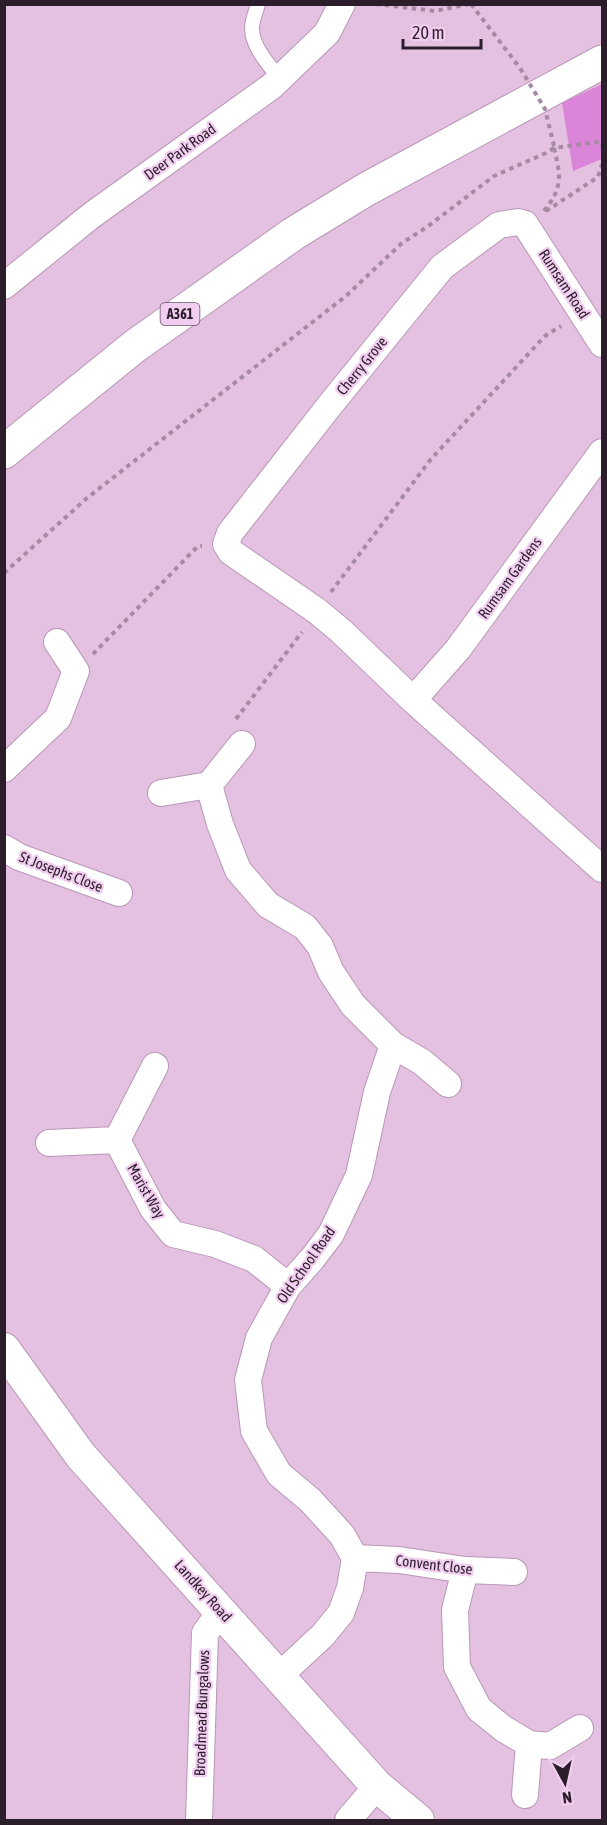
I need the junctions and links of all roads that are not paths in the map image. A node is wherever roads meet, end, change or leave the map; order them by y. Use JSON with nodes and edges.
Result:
{"nodes":[{"id":1,"x":258,"y":4,"type":"edge"},
{"id":2,"x":342,"y":4,"type":"edge"},
{"id":3,"x":603,"y":62,"type":"edge"},
{"id":4,"x":280,"y":79,"type":"junction"},
{"id":5,"x":533,"y":219,"type":"joint"},
{"id":6,"x":4,"y":286,"type":"edge"},
{"id":7,"x":603,"y":345,"type":"edge"},
{"id":8,"x":4,"y":452,"type":"edge"},
{"id":9,"x":603,"y":452,"type":"edge"},
{"id":10,"x":57,"y":642,"type":"dead end"},
{"id":11,"x":413,"y":700,"type":"junction"},
{"id":12,"x":238,"y":733,"type":"road end"},
{"id":13,"x":4,"y":769,"type":"edge"},
{"id":14,"x":209,"y":785,"type":"junction"},
{"id":15,"x":161,"y":794,"type":"dead end"},
{"id":16,"x":4,"y":848,"type":"edge"},
{"id":17,"x":603,"y":869,"type":"edge"},
{"id":18,"x":118,"y":893,"type":"dead end"},
{"id":19,"x":393,"y":1045,"type":"junction"},
{"id":20,"x":155,"y":1066,"type":"dead end"},
{"id":21,"x":448,"y":1084,"type":"dead end"},
{"id":22,"x":117,"y":1140,"type":"junction"},
{"id":23,"x":49,"y":1143,"type":"dead end"},
{"id":24,"x":288,"y":1286,"type":"junction"},
{"id":25,"x":4,"y":1349,"type":"edge"},
{"id":26,"x":355,"y":1558,"type":"junction"},
{"id":27,"x":465,"y":1570,"type":"junction"},
{"id":28,"x":514,"y":1572,"type":"dead end"},
{"id":29,"x":221,"y":1611,"type":"junction"},
{"id":30,"x":279,"y":1676,"type":"junction"},
{"id":31,"x":580,"y":1728,"type":"dead end"},
{"id":32,"x":529,"y":1744,"type":"junction"},
{"id":33,"x":377,"y":1786,"type":"junction"},
{"id":34,"x":525,"y":1795,"type":"dead end"},
{"id":35,"x":199,"y":1821,"type":"edge"},
{"id":36,"x":348,"y":1821,"type":"edge"},
{"id":37,"x":418,"y":1821,"type":"edge"}],
"edges":[{"from":1,"to":4,"type":"lane"},
{"from":2,"to":4,"type":"street","name":"Deer Park Road"},
{"from":3,"to":8,"type":"highway","number":"A361"},
{"from":4,"to":6,"type":"street","name":"Deer Park Road"},
{"from":5,"to":7,"type":"street","name":"Rumsam Road"},
{"from":5,"to":11,"type":"street","name":"Cherry Grove"},
{"from":9,"to":11,"type":"street","name":"Rumsam Gardens"},
{"from":10,"to":13,"type":"street"},
{"from":11,"to":17,"type":"street"},
{"from":12,"to":14,"type":"street"},
{"from":14,"to":15,"type":"street"},
{"from":14,"to":19,"type":"street"},
{"from":16,"to":18,"type":"street","name":"St Josephs Close"},
{"from":19,"to":21,"type":"street"},
{"from":19,"to":24,"type":"street","name":"Old School Road"},
{"from":20,"to":22,"type":"street"},
{"from":22,"to":23,"type":"street"},
{"from":22,"to":24,"type":"street","name":"Marist Way"},
{"from":24,"to":26,"type":"street","name":"Old School Road"},
{"from":25,"to":29,"type":"street","name":"Landkey Road"},
{"from":26,"to":27,"type":"street","name":"Convent Close"},
{"from":26,"to":30,"type":"street"},
{"from":27,"to":28,"type":"street","name":"Convent Close"},
{"from":27,"to":32,"type":"street"},
{"from":29,"to":30,"type":"street","name":"Landkey Road"},
{"from":29,"to":35,"type":"street","name":"Broadmead Bungalows"},
{"from":30,"to":33,"type":"street","name":"Landkey Road"},
{"from":31,"to":32,"type":"street"},
{"from":32,"to":34,"type":"street"},
{"from":33,"to":36,"type":"street"},
{"from":33,"to":37,"type":"street","name":"Landkey Road"}]}
